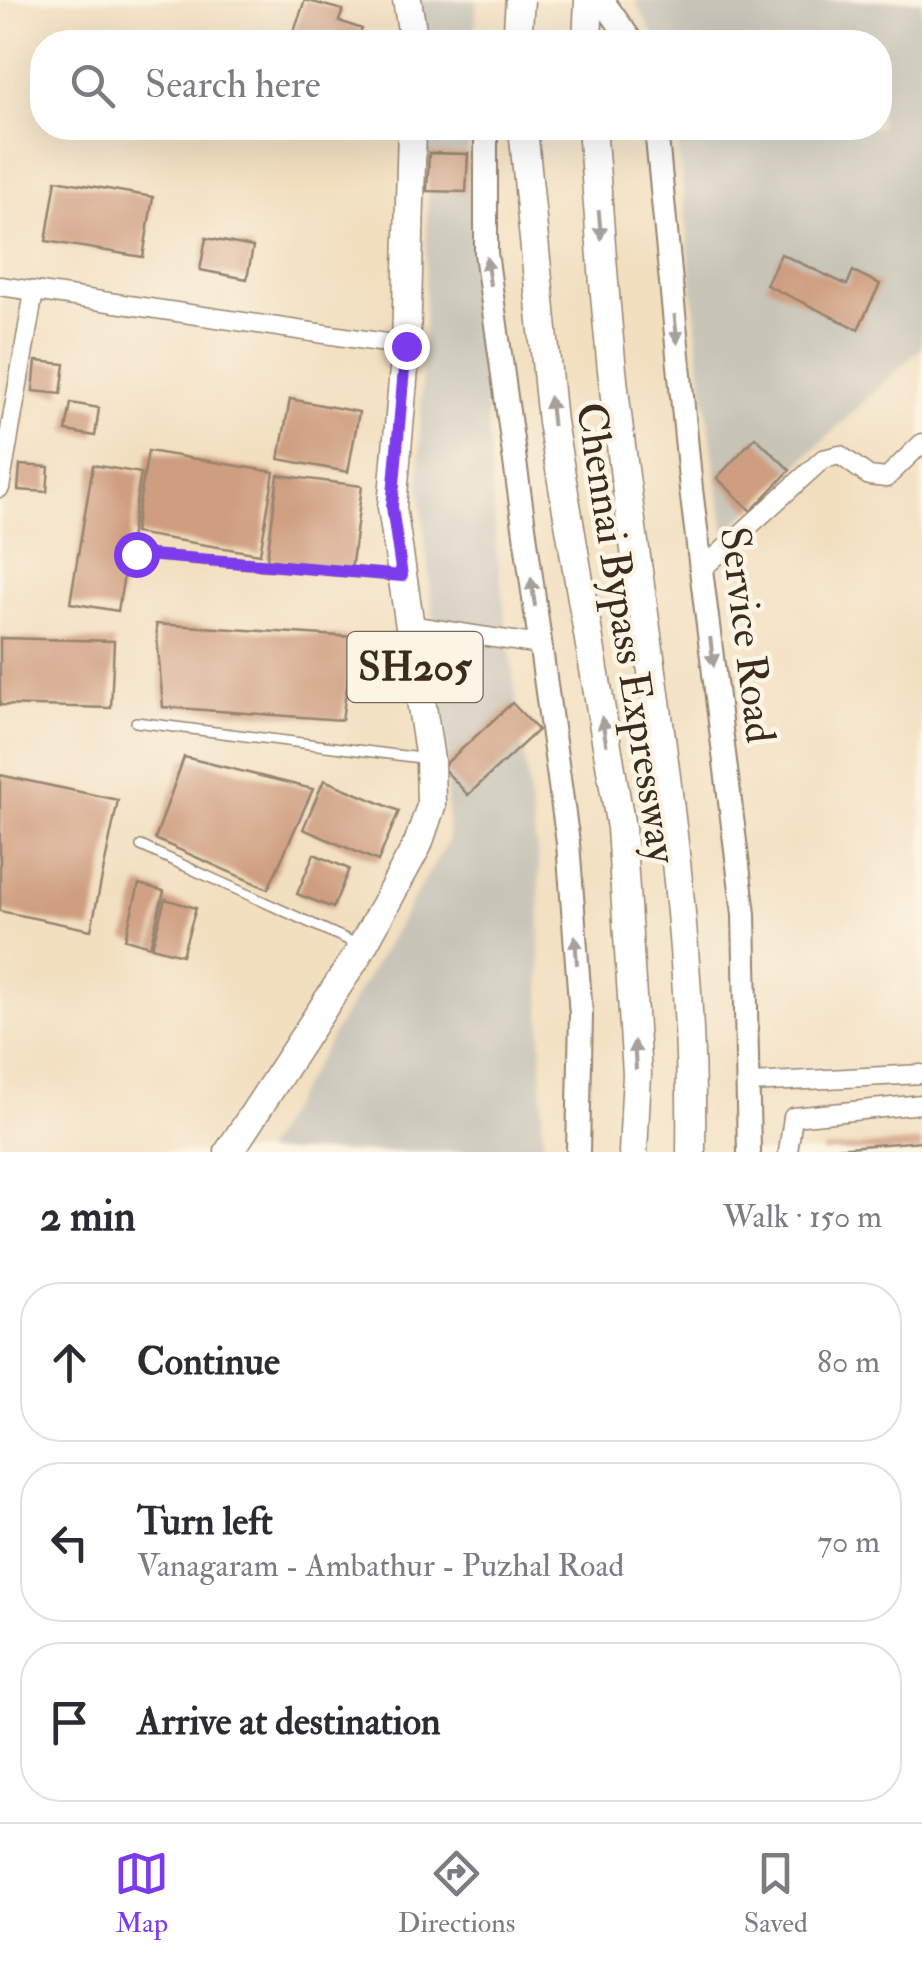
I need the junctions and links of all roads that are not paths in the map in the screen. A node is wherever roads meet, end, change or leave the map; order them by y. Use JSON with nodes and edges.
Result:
{"nodes":[{"id":1,"x":407,"y":0,"type":"edge"},
{"id":2,"x":523,"y":0,"type":"edge"},
{"id":3,"x":589,"y":0,"type":"edge"},
{"id":4,"x":602,"y":0,"type":"edge"},
{"id":5,"x":412,"y":30,"type":"edge"},
{"id":6,"x":509,"y":30,"type":"edge"},
{"id":7,"x":519,"y":30,"type":"edge"},
{"id":8,"x":588,"y":30,"type":"edge"},
{"id":9,"x":623,"y":30,"type":"edge"},
{"id":10,"x":412,"y":140,"type":"edge"},
{"id":11,"x":486,"y":140,"type":"edge"},
{"id":12,"x":524,"y":140,"type":"edge"},
{"id":13,"x":593,"y":140,"type":"edge"},
{"id":14,"x":657,"y":140,"type":"edge"},
{"id":15,"x":0,"y":286,"type":"edge"},
{"id":16,"x":34,"y":292,"type":"junction"},
{"id":17,"x":406,"y":346,"type":"junction"},
{"id":18,"x":922,"y":442,"type":"edge"},
{"id":19,"x":0,"y":486,"type":"edge"},
{"id":20,"x":136,"y":554,"type":"dead end"},
{"id":21,"x":702,"y":570,"type":"junction"},
{"id":22,"x":402,"y":576,"type":"junction"},
{"id":23,"x":409,"y":626,"type":"junction"},
{"id":24,"x":540,"y":645,"type":"junction"},
{"id":25,"x":136,"y":722,"type":"dead end"},
{"id":26,"x":430,"y":760,"type":"junction"},
{"id":27,"x":141,"y":846,"type":"dead end"},
{"id":28,"x":362,"y":946,"type":"junction"},
{"id":29,"x":922,"y":1074,"type":"edge"},
{"id":30,"x":797,"y":1080,"type":"junction"},
{"id":31,"x":750,"y":1082,"type":"junction"},
{"id":32,"x":922,"y":1104,"type":"edge"},
{"id":33,"x":793,"y":1116,"type":"junction"},
{"id":34,"x":229,"y":1152,"type":"edge"},
{"id":35,"x":578,"y":1152,"type":"edge"},
{"id":36,"x":633,"y":1152,"type":"edge"},
{"id":37,"x":691,"y":1152,"type":"edge"},
{"id":38,"x":750,"y":1152,"type":"edge"},
{"id":39,"x":788,"y":1152,"type":"edge"}],
"edges":[{"from":1,"to":5,"type":"main road"},
{"from":2,"to":6,"type":"street"},
{"from":2,"to":7,"type":"main road","bridge":true},
{"from":3,"to":8,"type":"main road"},
{"from":4,"to":9,"type":"street"},
{"from":10,"to":17,"type":"main road","number":"SH205"},
{"from":24,"to":11,"type":"street","one_way":true},
{"from":36,"to":12,"type":"main road","name":"Chennai Bypass Expressway","one_way":true},
{"from":13,"to":37,"type":"main road","name":"Chennai Bypass Expressway","one_way":true},
{"from":14,"to":21,"type":"street","name":"Service Road","one_way":true},
{"from":15,"to":16,"type":"street"},
{"from":16,"to":17,"type":"street"},
{"from":16,"to":19,"type":"street"},
{"from":17,"to":22,"type":"main road","number":"SH205"},
{"from":18,"to":21,"type":"street"},
{"from":20,"to":22,"type":"lane"},
{"from":21,"to":31,"type":"street","name":"Service Road","one_way":true},
{"from":22,"to":23,"type":"main road","number":"SH205"},
{"from":23,"to":24,"type":"street"},
{"from":23,"to":26,"type":"main road","number":"SH205"},
{"from":35,"to":24,"type":"street","one_way":true},
{"from":25,"to":26,"type":"lane"},
{"from":26,"to":28,"type":"main road","number":"SH205"},
{"from":27,"to":28,"type":"lane"},
{"from":28,"to":34,"type":"main road","number":"SH205"},
{"from":29,"to":30,"type":"street"},
{"from":30,"to":31,"type":"street"},
{"from":30,"to":33,"type":"street"},
{"from":31,"to":38,"type":"street","name":"Service Road"},
{"from":32,"to":33,"type":"street"},
{"from":33,"to":39,"type":"street"}]}
